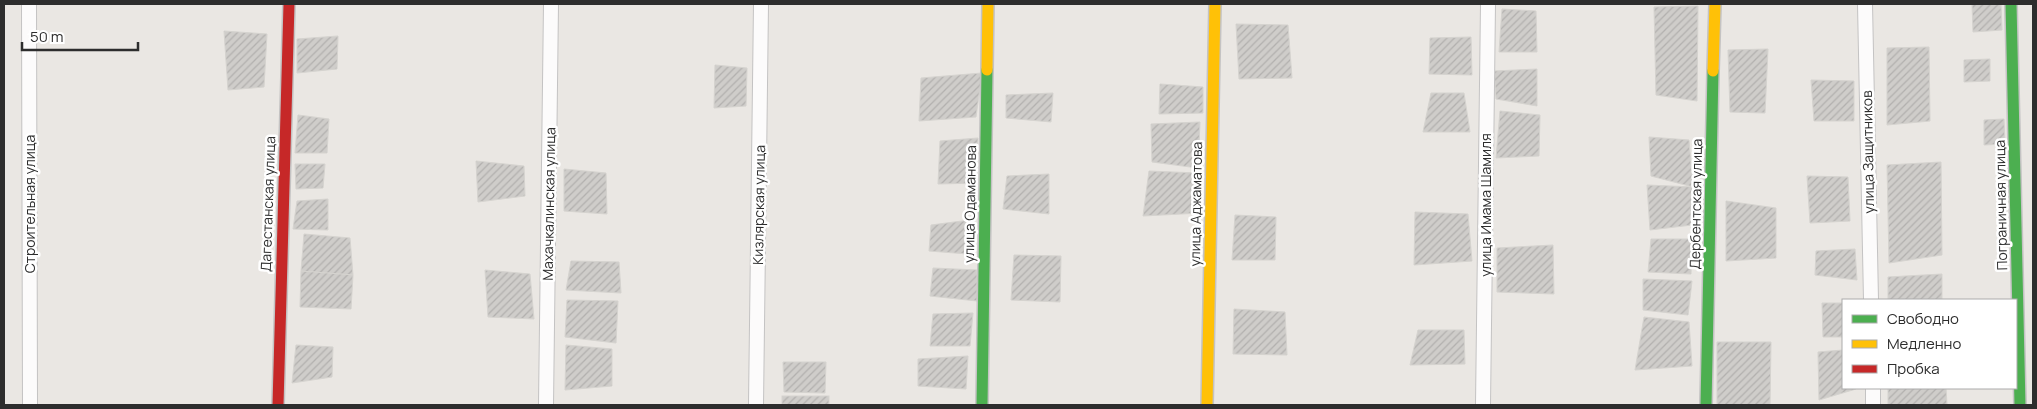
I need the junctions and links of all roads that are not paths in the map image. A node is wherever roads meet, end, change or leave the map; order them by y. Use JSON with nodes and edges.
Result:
{"nodes":[{"id":1,"x":29,"y":4,"type":"edge"},
{"id":2,"x":289,"y":4,"type":"edge"},
{"id":3,"x":551,"y":4,"type":"edge"},
{"id":4,"x":761,"y":4,"type":"edge"},
{"id":5,"x":988,"y":4,"type":"edge"},
{"id":6,"x":1215,"y":4,"type":"edge"},
{"id":7,"x":1488,"y":4,"type":"edge"},
{"id":8,"x":1715,"y":4,"type":"edge"},
{"id":9,"x":1865,"y":4,"type":"edge"},
{"id":10,"x":2011,"y":4,"type":"edge"},
{"id":11,"x":1871,"y":299,"type":"edge"},
{"id":12,"x":1873,"y":389,"type":"edge"},
{"id":13,"x":30,"y":405,"type":"edge"},
{"id":14,"x":278,"y":405,"type":"edge"},
{"id":15,"x":546,"y":405,"type":"edge"},
{"id":16,"x":756,"y":405,"type":"edge"},
{"id":17,"x":982,"y":405,"type":"edge"},
{"id":18,"x":1207,"y":405,"type":"edge"},
{"id":19,"x":1483,"y":405,"type":"edge"},
{"id":20,"x":1706,"y":405,"type":"edge"},
{"id":21,"x":1873,"y":405,"type":"edge"},
{"id":22,"x":2020,"y":405,"type":"edge"}],
"edges":[{"from":1,"to":13,"type":"street","name":"Строительная улица"},
{"from":2,"to":14,"type":"street","name":"Дагестанская улица"},
{"from":3,"to":15,"type":"street","name":"Махачкалинская улица"},
{"from":4,"to":16,"type":"street","name":"Кизлярская улица"},
{"from":5,"to":17,"type":"street","name":"улица Одаманова"},
{"from":6,"to":18,"type":"street","name":"улица Аджаматова"},
{"from":7,"to":19,"type":"street","name":"улица Имама Шамиля"},
{"from":8,"to":20,"type":"street","name":"Дербентская улица"},
{"from":9,"to":11,"type":"street","name":"улица Защитников"},
{"from":10,"to":22,"type":"street","name":"Пограничная улица"},
{"from":12,"to":21,"type":"street"}]}
